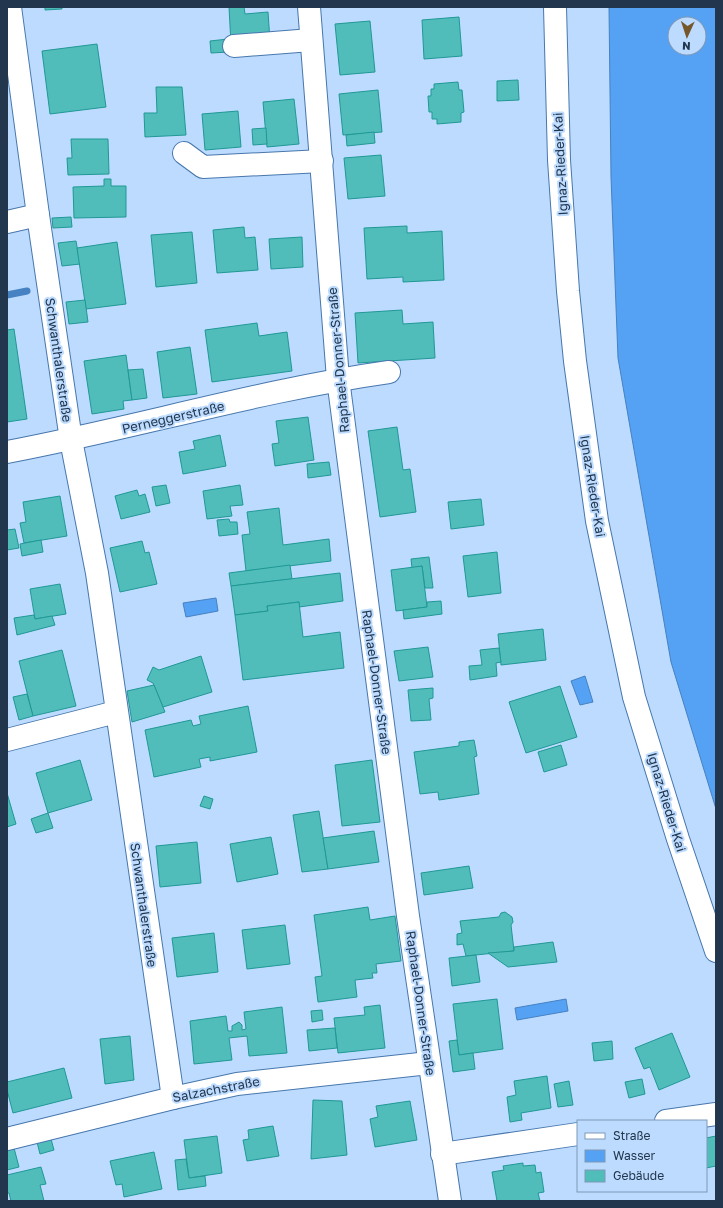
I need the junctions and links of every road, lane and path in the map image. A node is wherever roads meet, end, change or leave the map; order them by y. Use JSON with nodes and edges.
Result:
{"nodes":[{"id":1,"x":10,"y":7,"type":"edge"},
{"id":2,"x":310,"y":7,"type":"edge"},
{"id":3,"x":556,"y":7,"type":"edge"},
{"id":4,"x":311,"y":40,"type":"junction"},
{"id":5,"x":234,"y":46,"type":"dead end"},
{"id":6,"x":13,"y":67,"type":"edge"},
{"id":7,"x":184,"y":153,"type":"dead end"},
{"id":8,"x":322,"y":161,"type":"junction"},
{"id":9,"x":38,"y":215,"type":"junction"},
{"id":10,"x":7,"y":222,"type":"edge"},
{"id":11,"x":389,"y":372,"type":"dead end"},
{"id":12,"x":338,"y":379,"type":"junction"},
{"id":13,"x":71,"y":440,"type":"junction"},
{"id":14,"x":7,"y":452,"type":"edge"},
{"id":15,"x":116,"y":712,"type":"junction"},
{"id":16,"x":7,"y":740,"type":"edge"},
{"id":17,"x":716,"y":951,"type":"edge"},
{"id":18,"x":429,"y":1063,"type":"junction"},
{"id":19,"x":173,"y":1098,"type":"junction"},
{"id":20,"x":716,"y":1114,"type":"edge"},
{"id":21,"x":673,"y":1120,"type":"edge"},
{"id":22,"x":577,"y":1134,"type":"edge"},
{"id":23,"x":7,"y":1139,"type":"edge"},
{"id":24,"x":442,"y":1154,"type":"junction"},
{"id":25,"x":450,"y":1201,"type":"edge"}],
"edges":[{"from":1,"to":6,"type":"street","name":"Schwanthalerstraße"},
{"from":2,"to":4,"type":"street","name":"Raphael-Donner-Straße"},
{"from":3,"to":17,"type":"street","name":"Ignaz-Rieder-Kai"},
{"from":4,"to":5,"type":"street"},
{"from":4,"to":8,"type":"street","name":"Raphael-Donner-Straße"},
{"from":6,"to":9,"type":"street","name":"Schwanthalerstraße"},
{"from":7,"to":8,"type":"street"},
{"from":8,"to":12,"type":"street","name":"Raphael-Donner-Straße"},
{"from":9,"to":10,"type":"street"},
{"from":9,"to":13,"type":"street","name":"Schwanthalerstraße"},
{"from":11,"to":12,"type":"street","name":"Perneggerstraße"},
{"from":12,"to":13,"type":"street","name":"Perneggerstraße"},
{"from":12,"to":18,"type":"street","name":"Raphael-Donner-Straße"},
{"from":13,"to":14,"type":"street","name":"Perneggerstraße"},
{"from":13,"to":15,"type":"street","name":"Schwanthalerstraße"},
{"from":15,"to":16,"type":"street"},
{"from":15,"to":19,"type":"street","name":"Schwanthalerstraße"},
{"from":18,"to":19,"type":"street","name":"Salzachstraße"},
{"from":18,"to":24,"type":"street","name":"Raphael-Donner-Straße"},
{"from":19,"to":23,"type":"street","name":"Salzachstraße"},
{"from":20,"to":21,"type":"street"},
{"from":22,"to":24,"type":"street"},
{"from":24,"to":25,"type":"street","name":"Raphael-Donner-Straße"}]}
